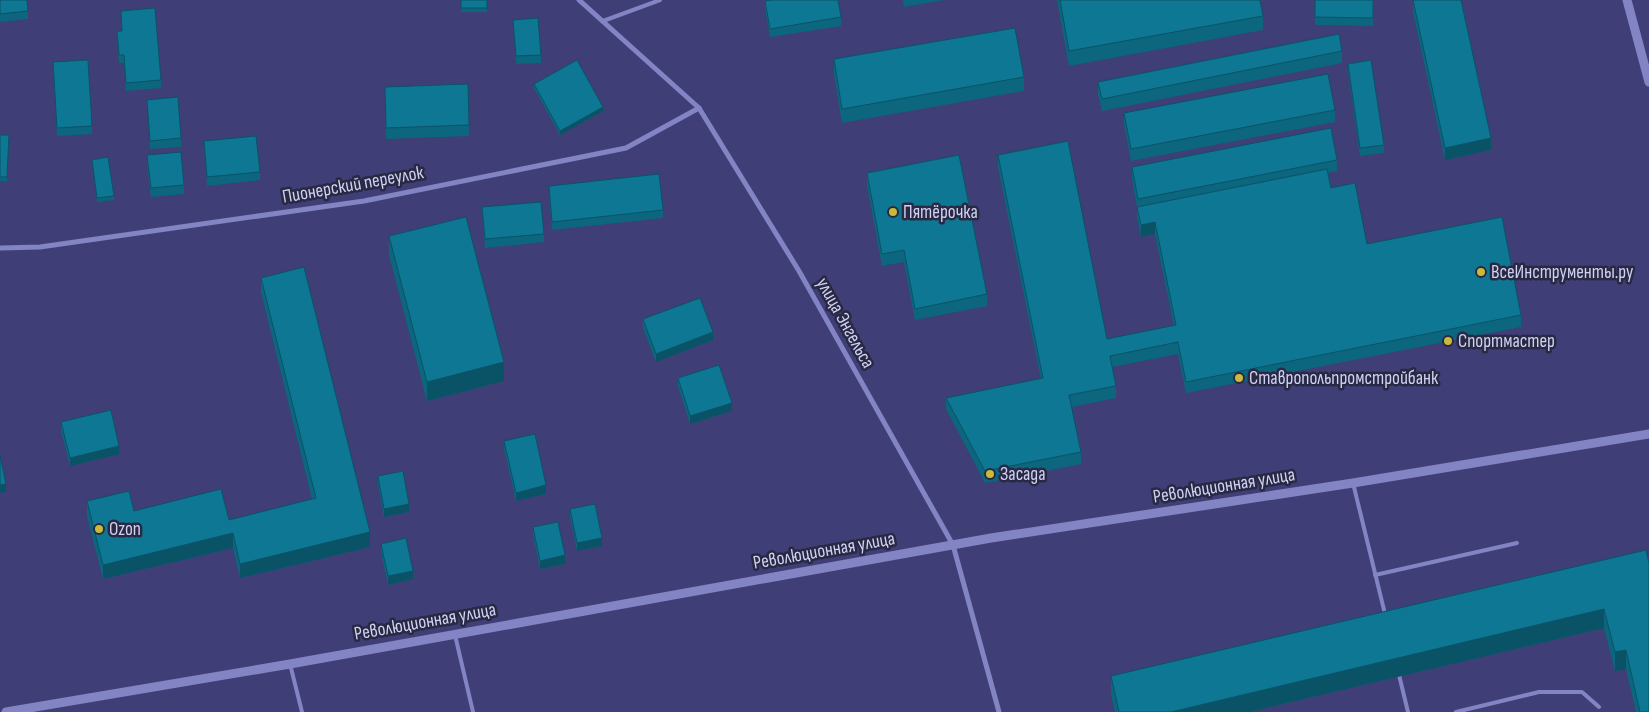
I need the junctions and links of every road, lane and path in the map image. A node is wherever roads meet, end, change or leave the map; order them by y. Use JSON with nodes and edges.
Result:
{"nodes":[{"id":1,"x":579,"y":0,"type":"edge"},
{"id":2,"x":660,"y":0,"type":"edge"},
{"id":3,"x":1627,"y":0,"type":"edge"},
{"id":4,"x":603,"y":21,"type":"junction"},
{"id":5,"x":1649,"y":82,"type":"edge"},
{"id":6,"x":699,"y":108,"type":"junction"},
{"id":7,"x":0,"y":248,"type":"edge"},
{"id":8,"x":1649,"y":434,"type":"edge"},
{"id":9,"x":1354,"y":483,"type":"junction"},
{"id":10,"x":1518,"y":543,"type":"dead end"},
{"id":11,"x":953,"y":545,"type":"junction"},
{"id":12,"x":1376,"y":575,"type":"junction"},
{"id":13,"x":1386,"y":621,"type":"edge"},
{"id":14,"x":454,"y":632,"type":"junction"},
{"id":15,"x":290,"y":664,"type":"junction"},
{"id":16,"x":1399,"y":675,"type":"edge"},
{"id":17,"x":1599,"y":707,"type":"dead end"},
{"id":18,"x":6,"y":712,"type":"edge"},
{"id":19,"x":302,"y":712,"type":"edge"},
{"id":20,"x":473,"y":712,"type":"edge"},
{"id":21,"x":999,"y":712,"type":"edge"},
{"id":22,"x":1408,"y":712,"type":"edge"},
{"id":23,"x":1456,"y":712,"type":"edge"}],
"edges":[{"from":1,"to":4,"type":"street","name":"улица Энгельса"},
{"from":2,"to":4,"type":"lane"},
{"from":3,"to":5,"type":"street"},
{"from":4,"to":6,"type":"street","name":"улица Энгельса"},
{"from":6,"to":7,"type":"street","name":"Пионерский переулок"},
{"from":6,"to":11,"type":"street","name":"улица Энгельса"},
{"from":8,"to":9,"type":"street","name":"Революционная улица"},
{"from":9,"to":11,"type":"street","name":"Революционная улица"},
{"from":9,"to":12,"type":"lane"},
{"from":10,"to":12,"type":"lane"},
{"from":11,"to":14,"type":"street","name":"Революционная улица"},
{"from":11,"to":21,"type":"street","name":"улица Энгельса"},
{"from":12,"to":13,"type":"lane"},
{"from":14,"to":15,"type":"street","name":"Революционная улица"},
{"from":14,"to":20,"type":"lane"},
{"from":15,"to":18,"type":"street","name":"Революционная улица"},
{"from":15,"to":19,"type":"lane"},
{"from":16,"to":22,"type":"lane"},
{"from":17,"to":23,"type":"lane"}]}
